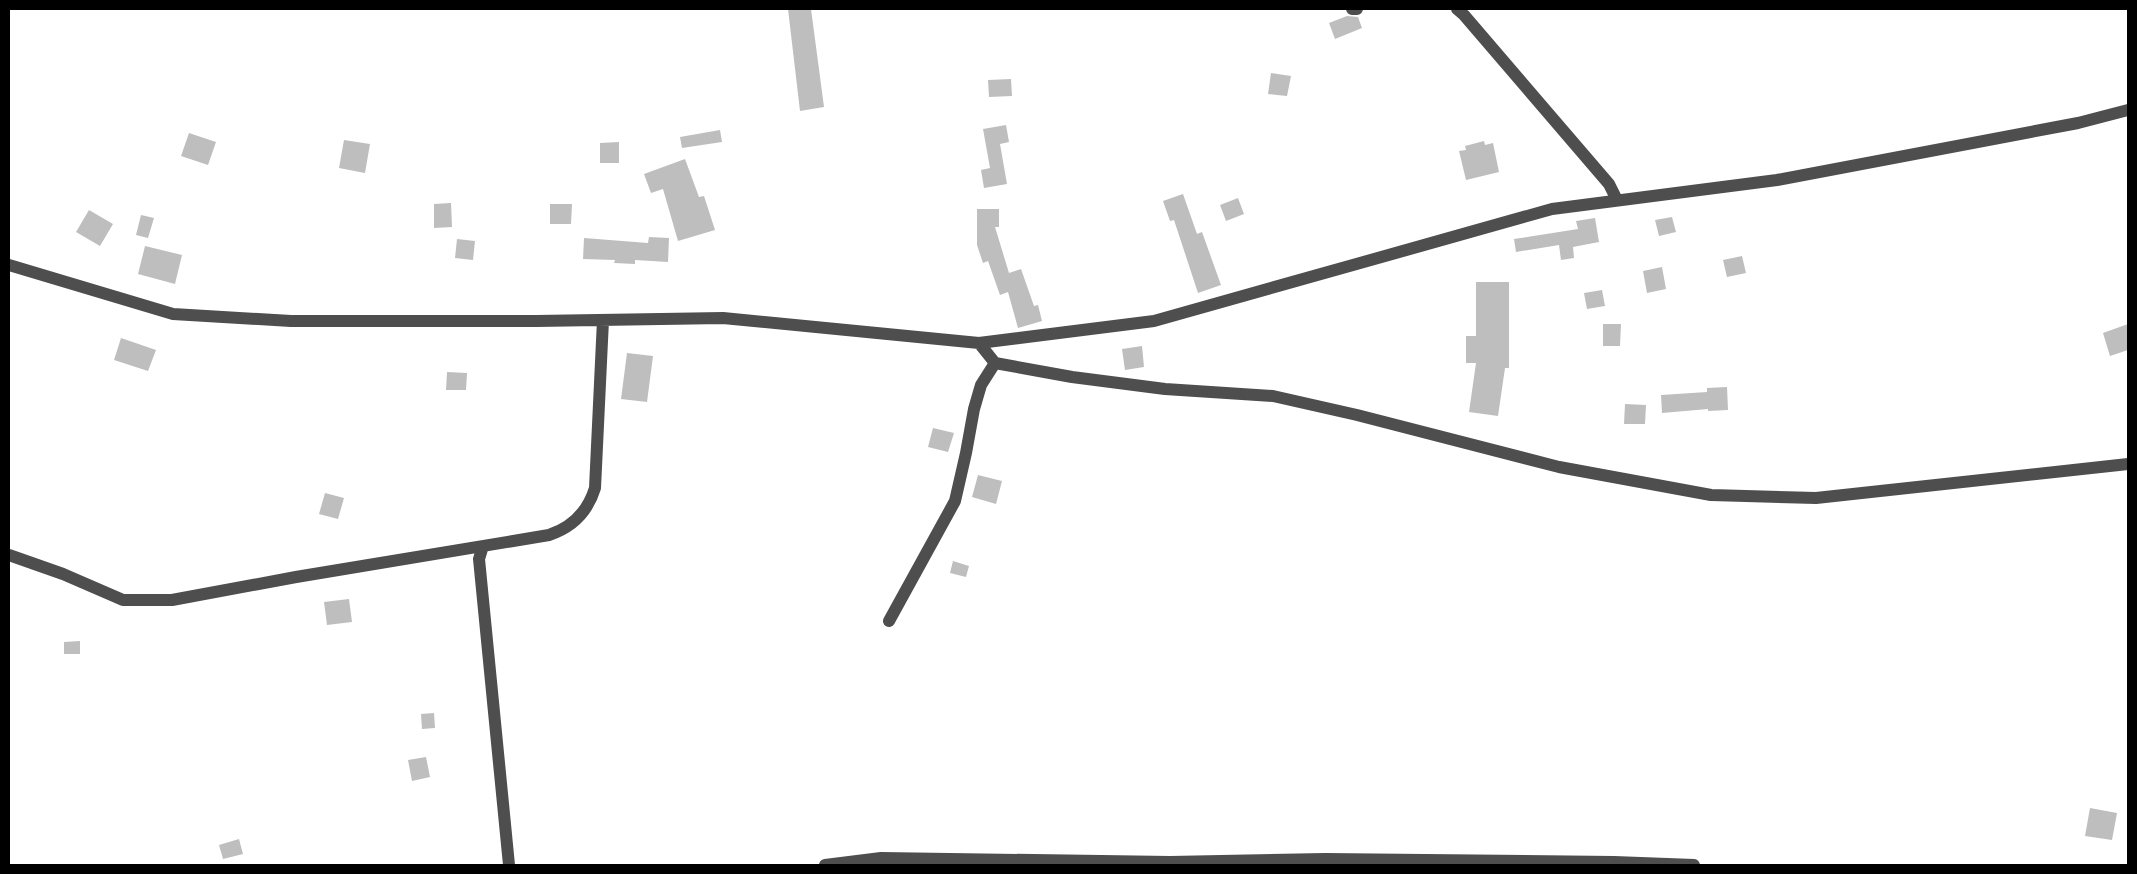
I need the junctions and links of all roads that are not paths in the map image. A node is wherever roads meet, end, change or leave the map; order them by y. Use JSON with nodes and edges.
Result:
{"nodes":[{"id":1,"x":1457,"y":9,"type":"edge"},
{"id":2,"x":2128,"y":110,"type":"edge"},
{"id":3,"x":1617,"y":200,"type":"junction"},
{"id":4,"x":9,"y":265,"type":"edge"},
{"id":5,"x":603,"y":320,"type":"junction"},
{"id":6,"x":979,"y":343,"type":"junction"},
{"id":7,"x":995,"y":363,"type":"junction"},
{"id":8,"x":2128,"y":464,"type":"edge"},
{"id":9,"x":483,"y":546,"type":"junction"},
{"id":10,"x":9,"y":555,"type":"edge"},
{"id":11,"x":889,"y":621,"type":"dead end"},
{"id":12,"x":510,"y":865,"type":"edge"},
{"id":13,"x":825,"y":865,"type":"edge"},
{"id":14,"x":1694,"y":865,"type":"edge"}],
"edges":[{"from":1,"to":3,"type":"street"},
{"from":2,"to":3,"type":"street"},
{"from":3,"to":6,"type":"street"},
{"from":4,"to":5,"type":"street"},
{"from":5,"to":6,"type":"street"},
{"from":5,"to":9,"type":"street"},
{"from":6,"to":7,"type":"street"},
{"from":7,"to":8,"type":"street"},
{"from":7,"to":11,"type":"street"},
{"from":9,"to":10,"type":"street"},
{"from":9,"to":12,"type":"street"},
{"from":13,"to":14,"type":"street"}]}
